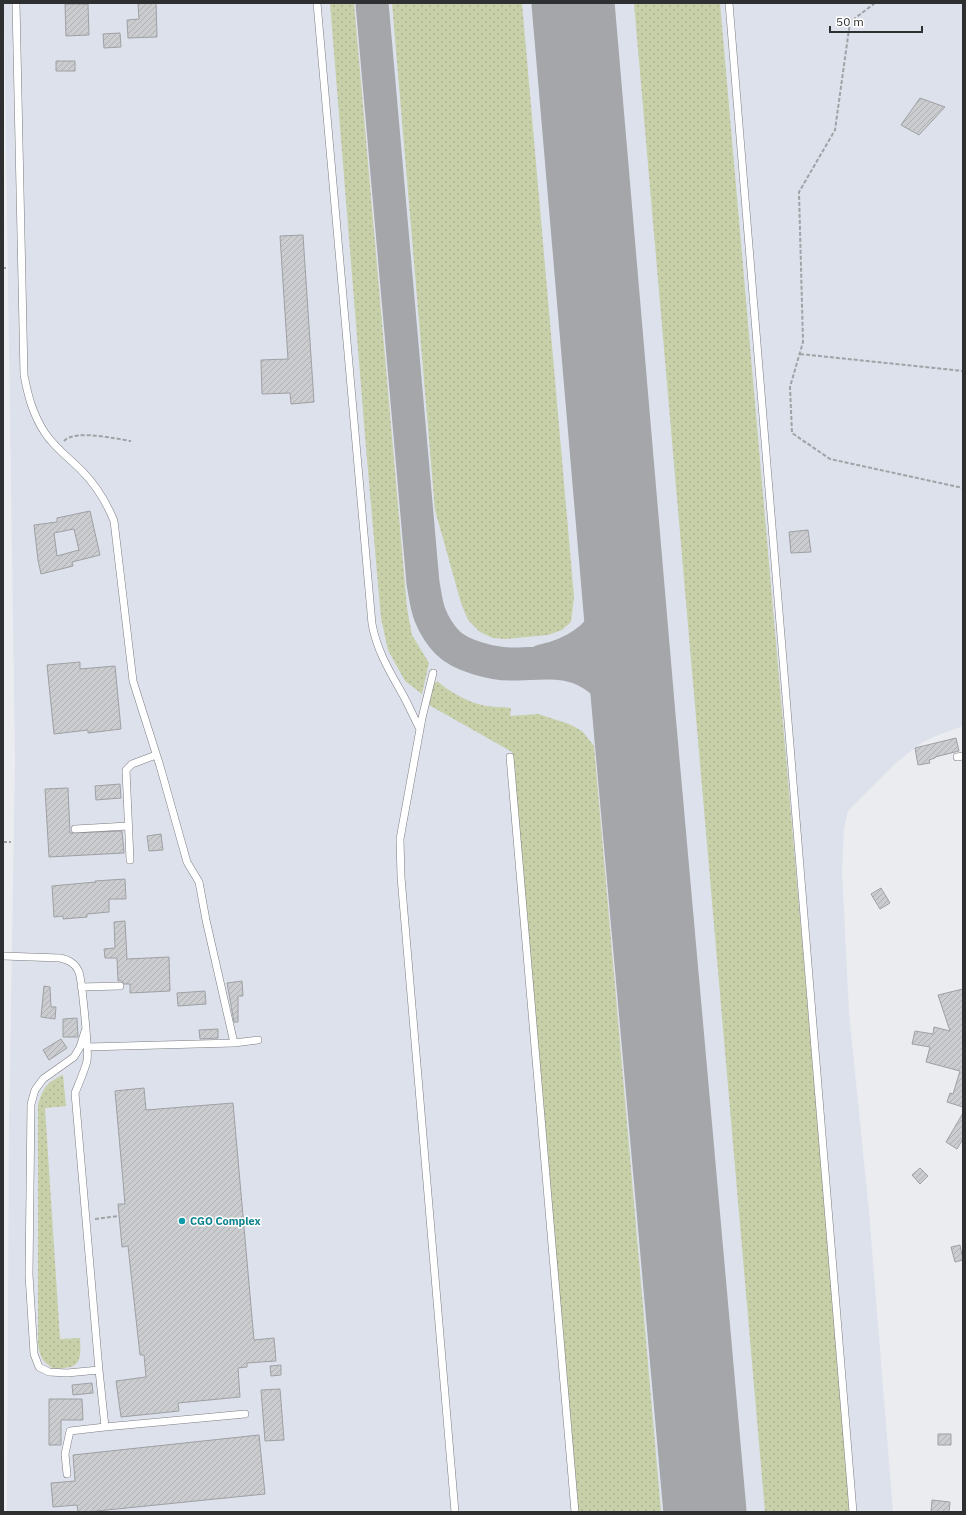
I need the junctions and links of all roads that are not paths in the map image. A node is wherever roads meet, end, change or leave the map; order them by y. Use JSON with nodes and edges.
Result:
{"nodes":[{"id":1,"x":16,"y":3,"type":"edge"},
{"id":2,"x":317,"y":3,"type":"edge"},
{"id":3,"x":729,"y":3,"type":"edge"},
{"id":4,"x":433,"y":673,"type":"dead end"},
{"id":5,"x":420,"y":729,"type":"junction"},
{"id":6,"x":156,"y":755,"type":"junction"},
{"id":7,"x":510,"y":757,"type":"dead end"},
{"id":8,"x":128,"y":826,"type":"junction"},
{"id":9,"x":75,"y":829,"type":"dead end"},
{"id":10,"x":130,"y":860,"type":"dead end"},
{"id":11,"x":3,"y":956,"type":"edge"},
{"id":12,"x":120,"y":986,"type":"dead end"},
{"id":13,"x":81,"y":987,"type":"junction"},
{"id":14,"x":85,"y":1031,"type":"junction"},
{"id":15,"x":258,"y":1040,"type":"dead end"},
{"id":16,"x":234,"y":1043,"type":"junction"},
{"id":17,"x":87,"y":1047,"type":"junction"},
{"id":18,"x":99,"y":1370,"type":"junction"},
{"id":19,"x":245,"y":1414,"type":"dead end"},
{"id":20,"x":105,"y":1427,"type":"junction"},
{"id":21,"x":67,"y":1474,"type":"dead end"},
{"id":22,"x":456,"y":1512,"type":"edge"},
{"id":23,"x":575,"y":1512,"type":"edge"},
{"id":24,"x":853,"y":1512,"type":"edge"}],
"edges":[{"from":1,"to":6,"type":"lane"},
{"from":2,"to":5,"type":"lane"},
{"from":3,"to":24,"type":"lane"},
{"from":4,"to":5,"type":"lane"},
{"from":5,"to":22,"type":"lane"},
{"from":6,"to":8,"type":"lane"},
{"from":6,"to":16,"type":"lane"},
{"from":7,"to":23,"type":"lane"},
{"from":8,"to":9,"type":"lane"},
{"from":8,"to":10,"type":"lane"},
{"from":11,"to":13,"type":"lane"},
{"from":12,"to":13,"type":"lane"},
{"from":13,"to":14,"type":"lane"},
{"from":14,"to":17,"type":"lane"},
{"from":14,"to":18,"type":"lane"},
{"from":15,"to":16,"type":"lane"},
{"from":16,"to":17,"type":"lane"},
{"from":17,"to":18,"type":"lane"},
{"from":18,"to":20,"type":"lane"},
{"from":19,"to":20,"type":"lane"},
{"from":20,"to":21,"type":"lane"}]}
